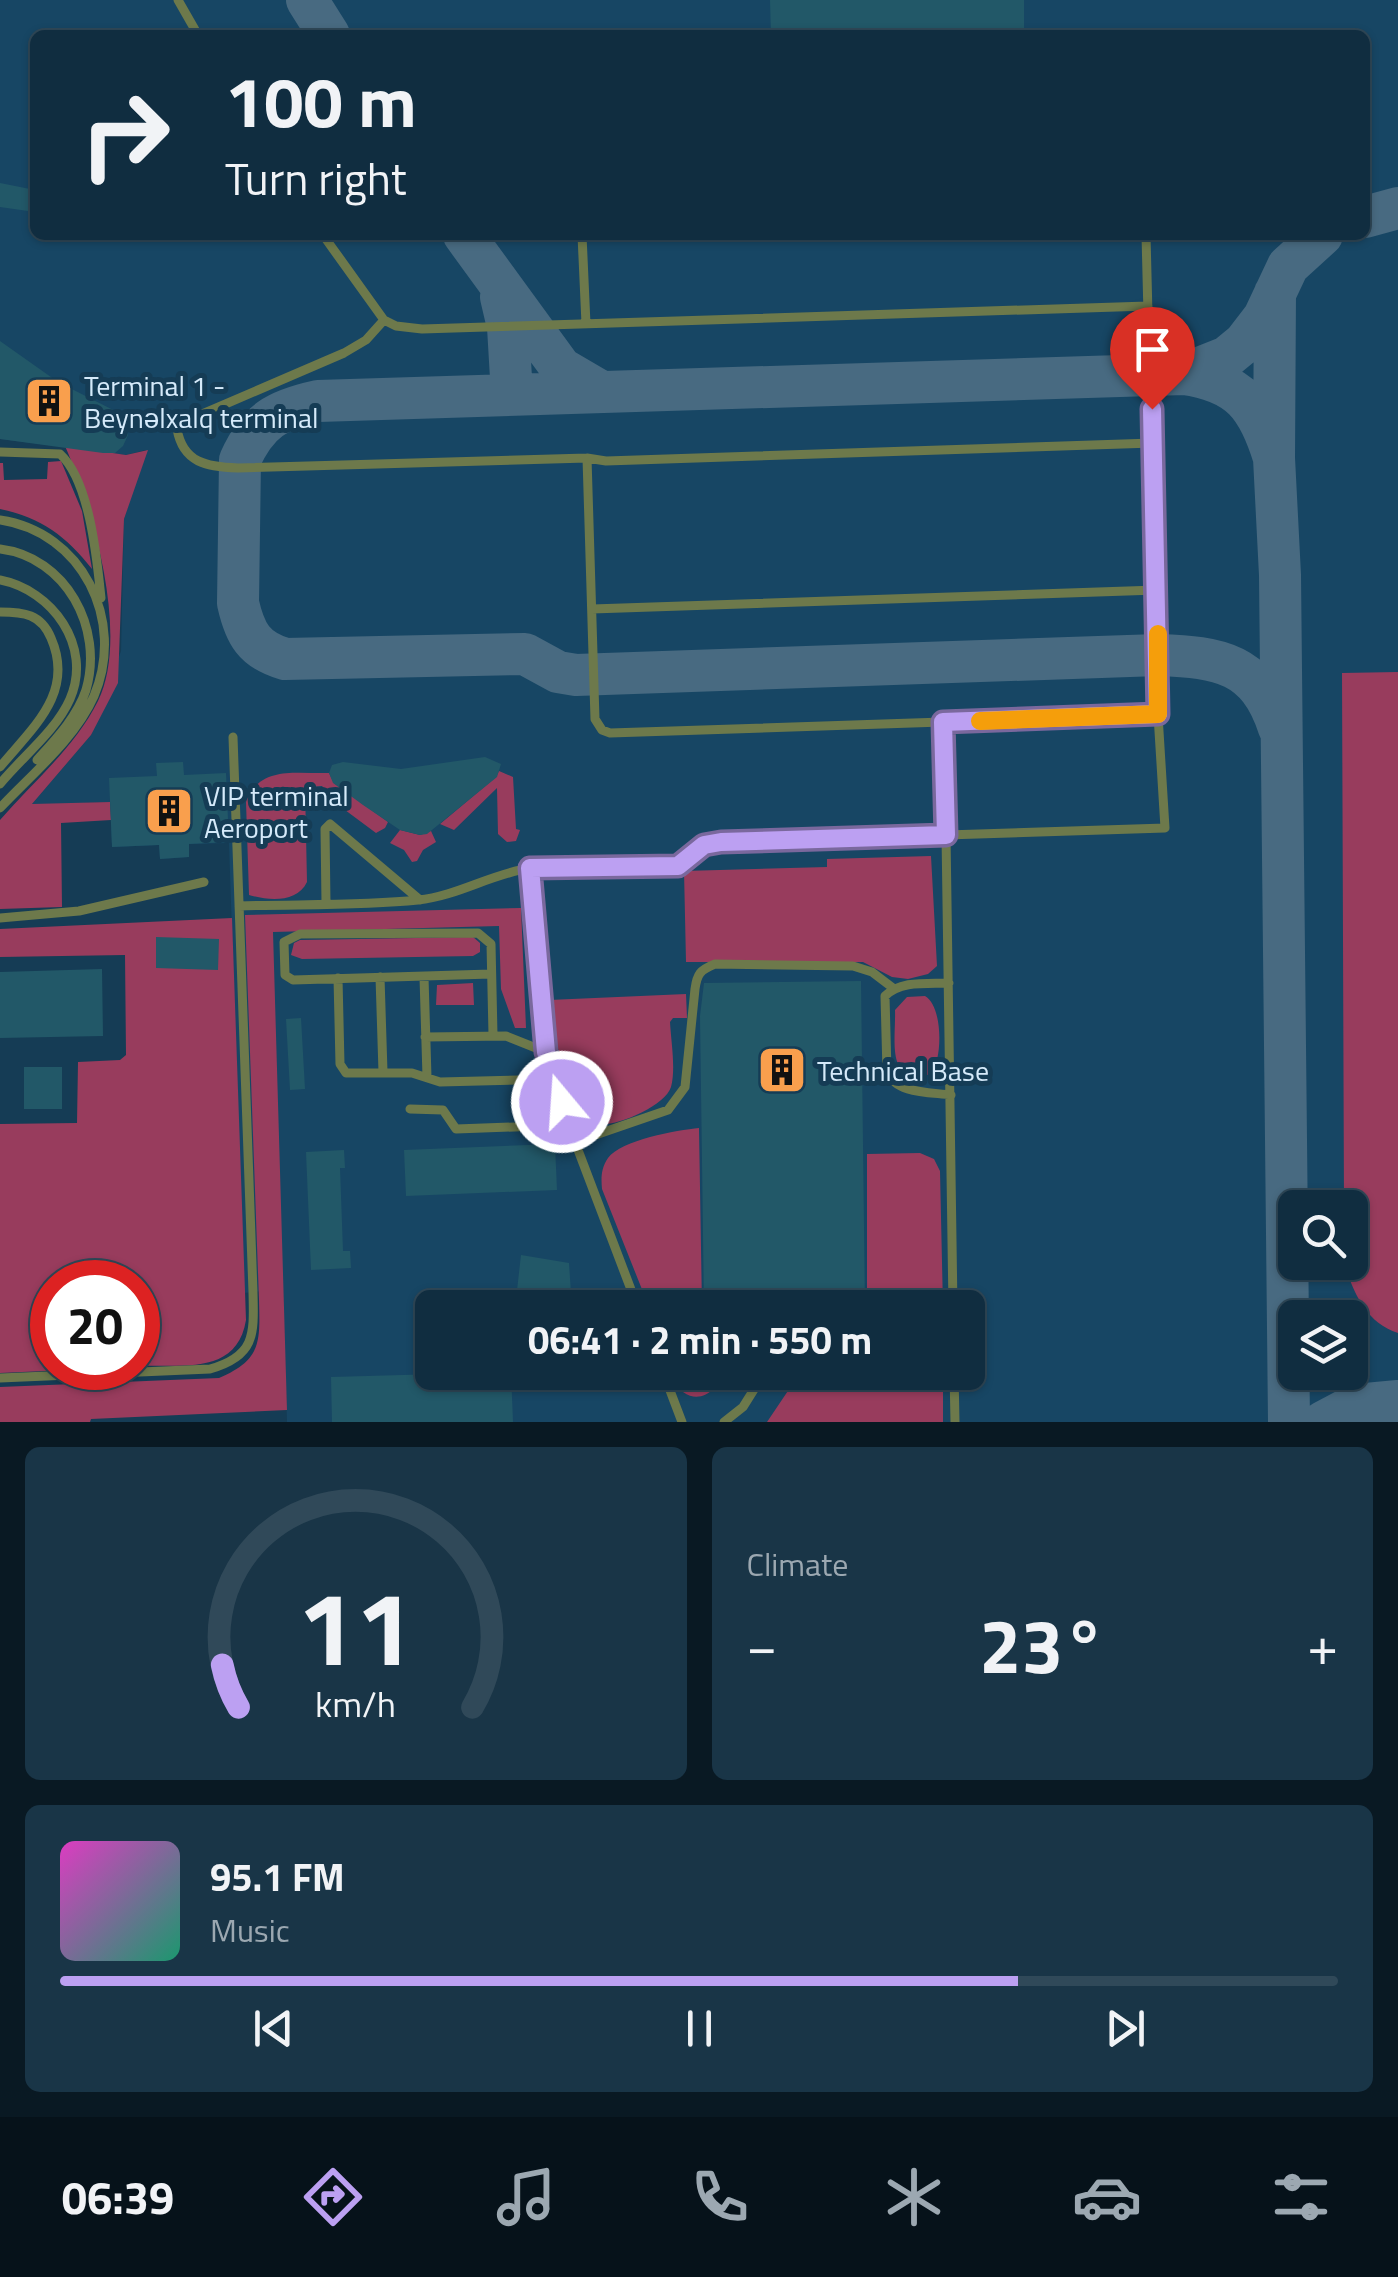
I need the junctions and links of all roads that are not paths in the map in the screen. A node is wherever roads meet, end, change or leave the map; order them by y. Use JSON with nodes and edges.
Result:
{"nodes":[{"id":1,"x":178,"y":0,"type":"edge"},
{"id":2,"x":195,"y":30,"type":"edge"},
{"id":3,"x":326,"y":240,"type":"edge"},
{"id":4,"x":582,"y":240,"type":"edge"},
{"id":5,"x":1146,"y":240,"type":"edge"},
{"id":6,"x":1148,"y":306,"type":"junction"},
{"id":7,"x":384,"y":320,"type":"junction"},
{"id":8,"x":586,"y":324,"type":"junction"},
{"id":9,"x":1153,"y":444,"type":"junction"},
{"id":10,"x":0,"y":452,"type":"edge"},
{"id":11,"x":587,"y":458,"type":"junction"},
{"id":12,"x":0,"y":520,"type":"edge"},
{"id":13,"x":0,"y":550,"type":"edge"},
{"id":14,"x":0,"y":580,"type":"edge"},
{"id":15,"x":1157,"y":590,"type":"junction"},
{"id":16,"x":592,"y":609,"type":"junction"},
{"id":17,"x":0,"y":612,"type":"edge"},
{"id":18,"x":103,"y":621,"type":"junction"},
{"id":19,"x":1158,"y":714,"type":"junction"},
{"id":20,"x":943,"y":722,"type":"junction"},
{"id":21,"x":233,"y":737,"type":"dead end"},
{"id":22,"x":0,"y":767,"type":"edge"},
{"id":23,"x":0,"y":784,"type":"edge"},
{"id":24,"x":0,"y":806,"type":"edge"},
{"id":25,"x":946,"y":835,"type":"junction"},
{"id":26,"x":530,"y":868,"type":"junction"},
{"id":27,"x":204,"y":882,"type":"dead end"},
{"id":28,"x":420,"y":900,"type":"junction"},
{"id":29,"x":326,"y":903,"type":"junction"},
{"id":30,"x":239,"y":906,"type":"junction"},
{"id":31,"x":0,"y":918,"type":"edge"},
{"id":32,"x":492,"y":974,"type":"junction"},
{"id":33,"x":424,"y":976,"type":"junction"},
{"id":34,"x":380,"y":977,"type":"junction"},
{"id":35,"x":338,"y":978,"type":"junction"},
{"id":36,"x":949,"y":984,"type":"junction"},
{"id":37,"x":893,"y":988,"type":"junction"},
{"id":38,"x":493,"y":1035,"type":"junction"},
{"id":39,"x":425,"y":1037,"type":"junction"},
{"id":40,"x":546,"y":1052,"type":"junction"},
{"id":41,"x":383,"y":1072,"type":"junction"},
{"id":42,"x":427,"y":1078,"type":"junction"},
{"id":43,"x":555,"y":1078,"type":"junction"},
{"id":44,"x":951,"y":1095,"type":"junction"},
{"id":45,"x":410,"y":1109,"type":"dead end"},
{"id":46,"x":570,"y":1126,"type":"junction"},
{"id":47,"x":575,"y":1142,"type":"junction"},
{"id":48,"x":631,"y":1290,"type":"edge"},
{"id":49,"x":953,"y":1290,"type":"edge"},
{"id":50,"x":0,"y":1378,"type":"edge"},
{"id":51,"x":670,"y":1390,"type":"edge"},
{"id":52,"x":754,"y":1390,"type":"edge"},
{"id":53,"x":954,"y":1390,"type":"edge"},
{"id":54,"x":682,"y":1422,"type":"edge"},
{"id":55,"x":724,"y":1422,"type":"edge"},
{"id":56,"x":954,"y":1422,"type":"edge"}],
"edges":[{"from":1,"to":2,"type":"lane"},
{"from":3,"to":7,"type":"lane"},
{"from":4,"to":8,"type":"lane"},
{"from":5,"to":6,"type":"lane"},
{"from":6,"to":8,"type":"lane"},
{"from":6,"to":9,"type":"lane"},
{"from":7,"to":8,"type":"lane"},
{"from":7,"to":11,"type":"lane"},
{"from":9,"to":11,"type":"lane"},
{"from":9,"to":15,"type":"lane"},
{"from":10,"to":18,"type":"lane"},
{"from":11,"to":16,"type":"lane"},
{"from":12,"to":18,"type":"lane"},
{"from":13,"to":24,"type":"lane"},
{"from":14,"to":23,"type":"lane"},
{"from":15,"to":16,"type":"lane"},
{"from":15,"to":19,"type":"lane"},
{"from":16,"to":20,"type":"lane"},
{"from":17,"to":22,"type":"lane"},
{"from":18,"to":24,"type":"lane"},
{"from":19,"to":20,"type":"lane"},
{"from":19,"to":25,"type":"lane"},
{"from":20,"to":25,"type":"lane"},
{"from":21,"to":30,"type":"lane"},
{"from":25,"to":26,"type":"lane"},
{"from":25,"to":36,"type":"lane"},
{"from":26,"to":28,"type":"lane"},
{"from":26,"to":40,"type":"lane"},
{"from":27,"to":31,"type":"lane"},
{"from":28,"to":29,"type":"lane"},
{"from":28,"to":29,"type":"lane"},
{"from":29,"to":30,"type":"lane"},
{"from":30,"to":50,"type":"lane"},
{"from":32,"to":33,"type":"lane"},
{"from":32,"to":35,"type":"lane"},
{"from":32,"to":38,"type":"lane"},
{"from":33,"to":34,"type":"lane"},
{"from":33,"to":39,"type":"lane"},
{"from":34,"to":35,"type":"lane"},
{"from":34,"to":41,"type":"lane"},
{"from":35,"to":41,"type":"lane"},
{"from":36,"to":37,"type":"lane"},
{"from":36,"to":44,"type":"lane"},
{"from":37,"to":44,"type":"lane"},
{"from":37,"to":47,"type":"lane"},
{"from":38,"to":39,"type":"lane"},
{"from":38,"to":40,"type":"lane"},
{"from":39,"to":42,"type":"lane"},
{"from":40,"to":43,"type":"lane"},
{"from":41,"to":42,"type":"lane"},
{"from":42,"to":43,"type":"lane"},
{"from":43,"to":46,"type":"lane"},
{"from":44,"to":49,"type":"lane"},
{"from":45,"to":46,"type":"lane"},
{"from":46,"to":47,"type":"lane"},
{"from":47,"to":48,"type":"lane"},
{"from":51,"to":54,"type":"lane"},
{"from":52,"to":55,"type":"lane"},
{"from":53,"to":56,"type":"lane"}]}
